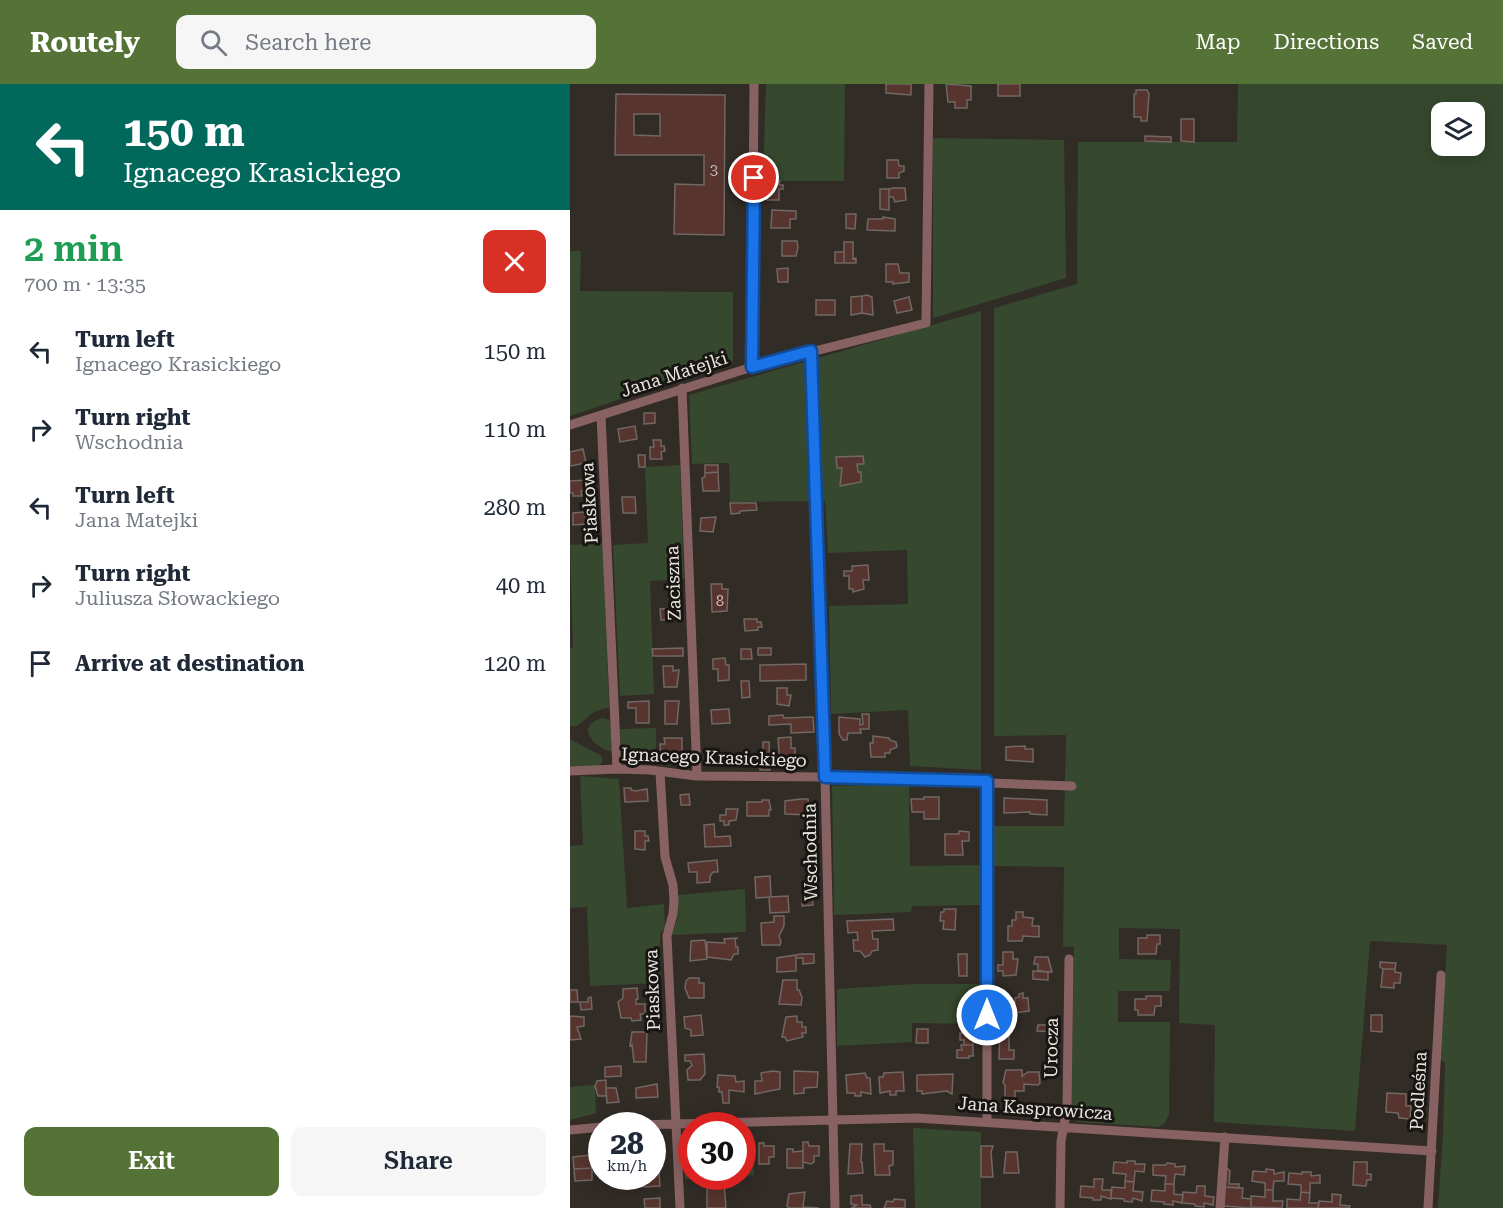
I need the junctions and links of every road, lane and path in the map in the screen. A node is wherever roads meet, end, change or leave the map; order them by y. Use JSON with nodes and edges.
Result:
{"nodes":[{"id":1,"x":754,"y":84,"type":"edge"},
{"id":2,"x":929,"y":84,"type":"edge"},
{"id":3,"x":811,"y":351,"type":"junction"},
{"id":4,"x":752,"y":367,"type":"junction"},
{"id":5,"x":682,"y":388,"type":"junction"},
{"id":6,"x":601,"y":415,"type":"junction"},
{"id":7,"x":570,"y":425,"type":"edge"},
{"id":8,"x":617,"y":770,"type":"junction"},
{"id":9,"x":570,"y":771,"type":"edge"},
{"id":10,"x":660,"y":772,"type":"junction"},
{"id":11,"x":697,"y":776,"type":"junction"},
{"id":12,"x":825,"y":777,"type":"junction"},
{"id":13,"x":987,"y":781,"type":"junction"},
{"id":14,"x":1072,"y":786,"type":"dead end"},
{"id":15,"x":1069,"y":959,"type":"dead end"},
{"id":16,"x":1441,"y":975,"type":"dead end"},
{"id":17,"x":833,"y":1119,"type":"junction"},
{"id":18,"x":987,"y":1121,"type":"junction"},
{"id":19,"x":666,"y":1124,"type":"edge"},
{"id":20,"x":676,"y":1124,"type":"junction"},
{"id":21,"x":1063,"y":1126,"type":"junction"},
{"id":22,"x":588,"y":1128,"type":"edge"},
{"id":23,"x":570,"y":1130,"type":"edge"},
{"id":24,"x":1225,"y":1137,"type":"junction"},
{"id":25,"x":1432,"y":1151,"type":"junction"},
{"id":26,"x":680,"y":1208,"type":"edge"},
{"id":27,"x":835,"y":1208,"type":"edge"},
{"id":28,"x":1060,"y":1208,"type":"edge"},
{"id":29,"x":1220,"y":1208,"type":"edge"},
{"id":30,"x":1428,"y":1208,"type":"edge"}],
"edges":[{"from":1,"to":4,"type":"street"},
{"from":2,"to":3,"type":"street","name":"Jana Matejki"},
{"from":3,"to":4,"type":"street","name":"Jana Matejki"},
{"from":3,"to":12,"type":"street","name":"Wschodnia"},
{"from":4,"to":5,"type":"street","name":"Jana Matejki"},
{"from":5,"to":6,"type":"street","name":"Jana Matejki"},
{"from":5,"to":11,"type":"street","name":"Zaciszna"},
{"from":6,"to":7,"type":"street","name":"Jana Matejki"},
{"from":6,"to":8,"type":"street","name":"Piaskowa"},
{"from":8,"to":9,"type":"street","name":"Ignacego Krasickiego"},
{"from":8,"to":10,"type":"street","name":"Ignacego Krasickiego"},
{"from":10,"to":11,"type":"street","name":"Ignacego Krasickiego"},
{"from":10,"to":20,"type":"street","name":"Piaskowa"},
{"from":11,"to":12,"type":"street","name":"Ignacego Krasickiego"},
{"from":12,"to":13,"type":"street","name":"Ignacego Krasickiego"},
{"from":12,"to":17,"type":"street","name":"Wschodnia"},
{"from":13,"to":14,"type":"street","name":"Ignacego Krasickiego"},
{"from":13,"to":18,"type":"street"},
{"from":15,"to":21,"type":"street","name":"Urocza"},
{"from":16,"to":25,"type":"street","name":"Podleśna"},
{"from":17,"to":18,"type":"street","name":"Jana Kasprowicza"},
{"from":17,"to":20,"type":"street","name":"Jana Kasprowicza"},
{"from":17,"to":27,"type":"street","name":"Wschodnia"},
{"from":18,"to":21,"type":"street","name":"Jana Kasprowicza"},
{"from":19,"to":20,"type":"street","name":"Jana Kasprowicza"},
{"from":20,"to":26,"type":"street","name":"Piaskowa"},
{"from":21,"to":24,"type":"street","name":"Jana Kasprowicza"},
{"from":21,"to":28,"type":"street","name":"Urocza"},
{"from":22,"to":23,"type":"street"},
{"from":24,"to":25,"type":"street","name":"Jana Kasprowicza"},
{"from":24,"to":29,"type":"street"},
{"from":25,"to":30,"type":"street","name":"Podleśna"}]}
